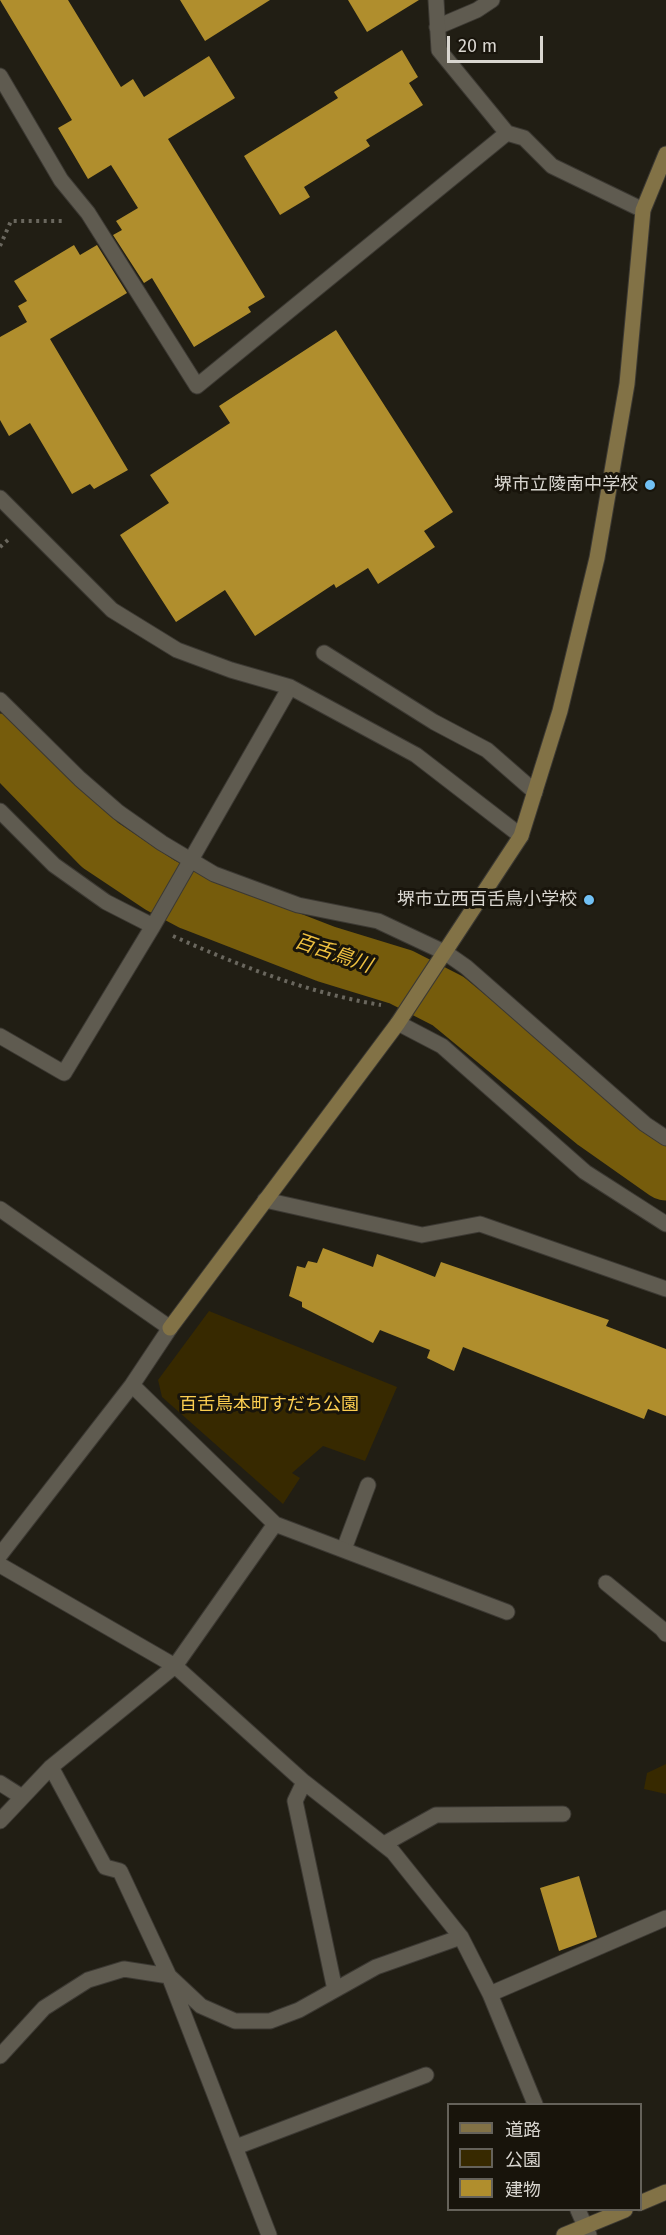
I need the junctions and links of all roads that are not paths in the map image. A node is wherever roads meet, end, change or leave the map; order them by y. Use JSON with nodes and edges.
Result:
{"nodes":[{"id":1,"x":436,"y":0,"type":"edge"},
{"id":2,"x":492,"y":0,"type":"edge"},
{"id":3,"x":437,"y":27,"type":"junction"},
{"id":4,"x":0,"y":76,"type":"edge"},
{"id":5,"x":507,"y":133,"type":"junction"},
{"id":6,"x":666,"y":154,"type":"edge"},
{"id":7,"x":643,"y":210,"type":"junction"},
{"id":8,"x":0,"y":498,"type":"edge"},
{"id":9,"x":324,"y":653,"type":"dead end"},
{"id":10,"x":290,"y":687,"type":"junction"},
{"id":11,"x":0,"y":700,"type":"edge"},
{"id":12,"x":535,"y":792,"type":"junction"},
{"id":13,"x":0,"y":811,"type":"edge"},
{"id":14,"x":521,"y":836,"type":"junction"},
{"id":15,"x":191,"y":860,"type":"junction"},
{"id":16,"x":156,"y":920,"type":"junction"},
{"id":17,"x":443,"y":958,"type":"junction"},
{"id":18,"x":398,"y":1023,"type":"junction"},
{"id":19,"x":0,"y":1036,"type":"edge"},
{"id":20,"x":666,"y":1138,"type":"edge"},
{"id":21,"x":265,"y":1200,"type":"junction"},
{"id":22,"x":0,"y":1209,"type":"edge"},
{"id":23,"x":666,"y":1224,"type":"edge"},
{"id":24,"x":666,"y":1289,"type":"edge"},
{"id":25,"x":170,"y":1328,"type":"junction"},
{"id":26,"x":132,"y":1385,"type":"junction"},
{"id":27,"x":368,"y":1485,"type":"dead end"},
{"id":28,"x":275,"y":1524,"type":"junction"},
{"id":29,"x":344,"y":1549,"type":"junction"},
{"id":30,"x":0,"y":1555,"type":"edge"},
{"id":31,"x":0,"y":1565,"type":"edge"},
{"id":32,"x":606,"y":1583,"type":"dead end"},
{"id":33,"x":507,"y":1612,"type":"dead end"},
{"id":34,"x":666,"y":1634,"type":"edge"},
{"id":35,"x":175,"y":1666,"type":"junction"},
{"id":36,"x":51,"y":1767,"type":"junction"},
{"id":37,"x":304,"y":1782,"type":"junction"},
{"id":38,"x":0,"y":1783,"type":"edge"},
{"id":39,"x":22,"y":1797,"type":"junction"},
{"id":40,"x":563,"y":1814,"type":"dead end"},
{"id":41,"x":0,"y":1821,"type":"edge"},
{"id":42,"x":384,"y":1844,"type":"junction"},
{"id":43,"x":666,"y":1918,"type":"edge"},
{"id":44,"x":461,"y":1936,"type":"junction"},
{"id":45,"x":169,"y":1976,"type":"junction"},
{"id":46,"x":335,"y":1990,"type":"junction"},
{"id":47,"x":490,"y":1994,"type":"junction"},
{"id":48,"x":0,"y":2056,"type":"edge"},
{"id":49,"x":426,"y":2075,"type":"dead end"},
{"id":50,"x":535,"y":2103,"type":"edge"},
{"id":51,"x":236,"y":2147,"type":"junction"},
{"id":52,"x":666,"y":2192,"type":"edge"},
{"id":53,"x":642,"y":2202,"type":"edge"},
{"id":54,"x":578,"y":2211,"type":"edge"},
{"id":55,"x":623,"y":2211,"type":"edge"},
{"id":56,"x":587,"y":2231,"type":"edge"},
{"id":57,"x":269,"y":2235,"type":"edge"},
{"id":58,"x":564,"y":2235,"type":"edge"}],
"edges":[{"from":1,"to":3,"type":"street"},
{"from":2,"to":3,"type":"street"},
{"from":3,"to":5,"type":"street"},
{"from":4,"to":5,"type":"street"},
{"from":5,"to":7,"type":"street"},
{"from":6,"to":7,"type":"street"},
{"from":7,"to":12,"type":"street"},
{"from":8,"to":10,"type":"street"},
{"from":9,"to":12,"type":"street"},
{"from":10,"to":14,"type":"street"},
{"from":10,"to":15,"type":"street"},
{"from":11,"to":15,"type":"street"},
{"from":12,"to":14,"type":"street"},
{"from":13,"to":16,"type":"street"},
{"from":14,"to":17,"type":"street"},
{"from":15,"to":16,"type":"street"},
{"from":15,"to":17,"type":"street"},
{"from":16,"to":19,"type":"street"},
{"from":17,"to":18,"type":"street"},
{"from":17,"to":20,"type":"street"},
{"from":18,"to":21,"type":"street"},
{"from":18,"to":23,"type":"street"},
{"from":21,"to":24,"type":"street"},
{"from":21,"to":25,"type":"street"},
{"from":22,"to":25,"type":"street"},
{"from":25,"to":26,"type":"street"},
{"from":26,"to":28,"type":"street"},
{"from":26,"to":30,"type":"street"},
{"from":27,"to":29,"type":"street"},
{"from":28,"to":29,"type":"street"},
{"from":28,"to":35,"type":"street"},
{"from":29,"to":33,"type":"street"},
{"from":31,"to":35,"type":"street"},
{"from":32,"to":34,"type":"street"},
{"from":35,"to":36,"type":"street"},
{"from":35,"to":37,"type":"street"},
{"from":36,"to":39,"type":"street"},
{"from":36,"to":45,"type":"street"},
{"from":37,"to":42,"type":"street"},
{"from":37,"to":46,"type":"street"},
{"from":38,"to":39,"type":"street"},
{"from":39,"to":41,"type":"street"},
{"from":40,"to":42,"type":"street"},
{"from":42,"to":44,"type":"street"},
{"from":43,"to":47,"type":"street"},
{"from":44,"to":46,"type":"street"},
{"from":44,"to":47,"type":"street"},
{"from":45,"to":46,"type":"street"},
{"from":45,"to":48,"type":"street"},
{"from":45,"to":51,"type":"street"},
{"from":47,"to":50,"type":"street"},
{"from":49,"to":51,"type":"street"},
{"from":51,"to":57,"type":"street"},
{"from":52,"to":53,"type":"street"},
{"from":54,"to":56,"type":"street"},
{"from":55,"to":56,"type":"street"},
{"from":56,"to":58,"type":"street"}]}
